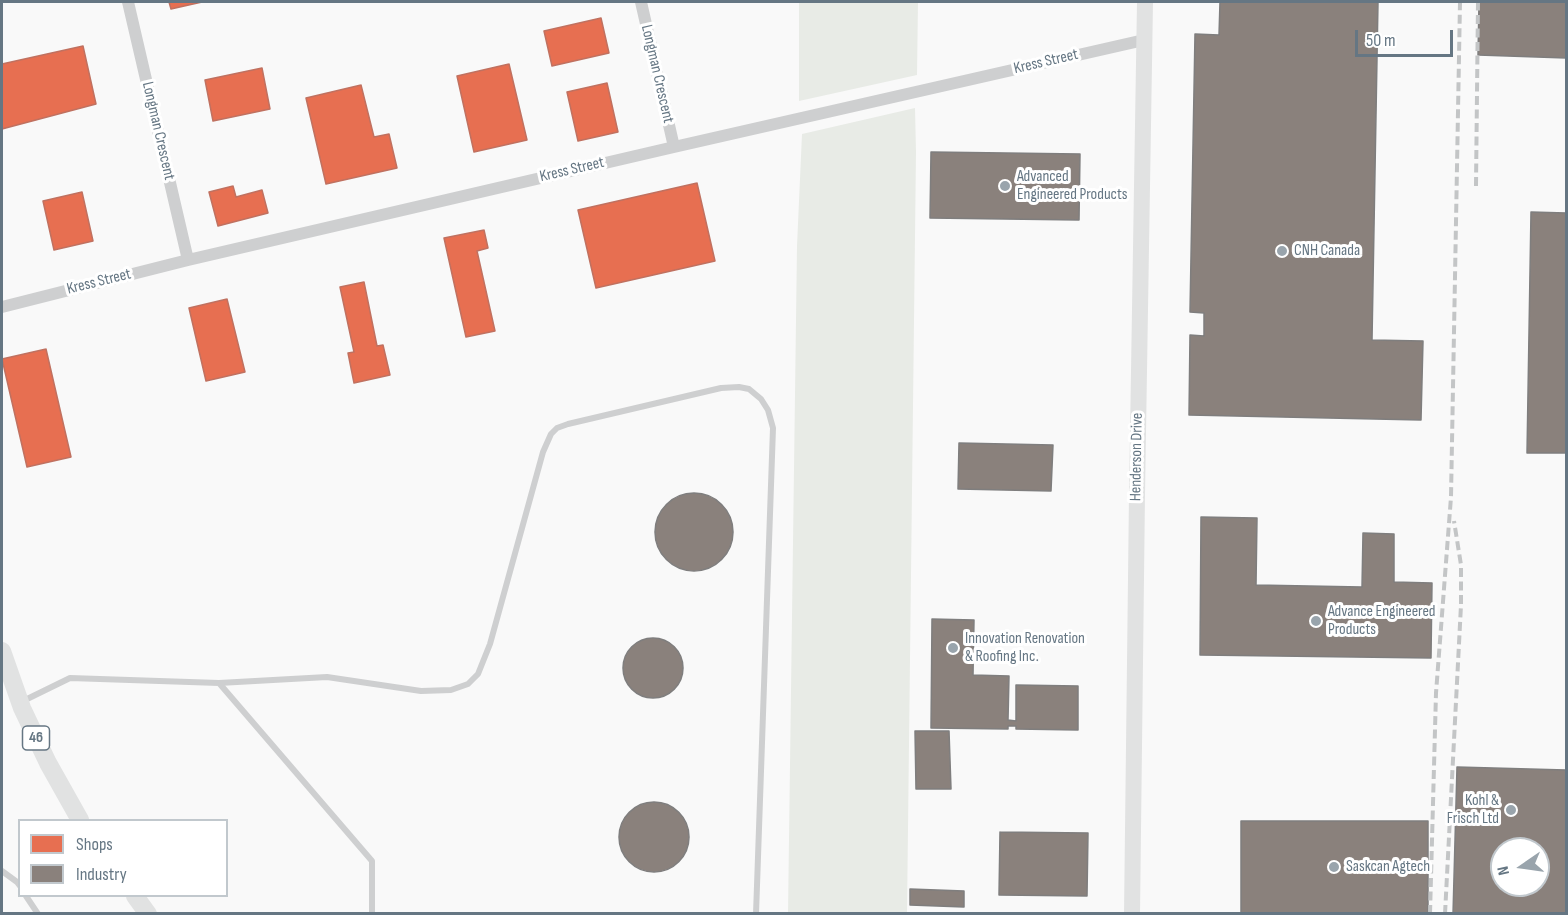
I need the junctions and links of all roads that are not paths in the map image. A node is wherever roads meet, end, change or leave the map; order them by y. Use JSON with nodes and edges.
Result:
{"nodes":[{"id":1,"x":128,"y":2,"type":"edge"},
{"id":2,"x":641,"y":2,"type":"edge"},
{"id":3,"x":1145,"y":2,"type":"edge"},
{"id":4,"x":1144,"y":40,"type":"junction"},
{"id":5,"x":674,"y":147,"type":"junction"},
{"id":6,"x":188,"y":260,"type":"junction"},
{"id":7,"x":2,"y":307,"type":"edge"},
{"id":8,"x":2,"y":651,"type":"edge"},
{"id":9,"x":219,"y":683,"type":"junction"},
{"id":10,"x":20,"y":702,"type":"junction"},
{"id":11,"x":79,"y":819,"type":"edge"},
{"id":12,"x":2,"y":871,"type":"edge"},
{"id":13,"x":18,"y":883,"type":"edge"},
{"id":14,"x":27,"y":897,"type":"edge"},
{"id":15,"x":136,"y":897,"type":"edge"},
{"id":16,"x":38,"y":914,"type":"edge"},
{"id":17,"x":148,"y":914,"type":"edge"},
{"id":18,"x":372,"y":914,"type":"edge"},
{"id":19,"x":756,"y":914,"type":"edge"},
{"id":20,"x":1132,"y":914,"type":"edge"}],
"edges":[{"from":1,"to":6,"type":"street","name":"Longman Crescent"},
{"from":2,"to":5,"type":"street","name":"Longman Crescent"},
{"from":3,"to":4,"type":"street","name":"Henderson Drive"},
{"from":4,"to":5,"type":"street","name":"Kress Street"},
{"from":4,"to":20,"type":"street","name":"Henderson Drive"},
{"from":5,"to":6,"type":"street","name":"Kress Street"},
{"from":6,"to":7,"type":"street","name":"Kress Street"},
{"from":8,"to":10,"type":"main road","number":"46"},
{"from":9,"to":10,"type":"lane"},
{"from":9,"to":18,"type":"lane"},
{"from":9,"to":19,"type":"lane"},
{"from":10,"to":11,"type":"main road","number":"46"},
{"from":12,"to":13,"type":"lane"},
{"from":14,"to":16,"type":"lane"},
{"from":15,"to":17,"type":"main road"}]}
